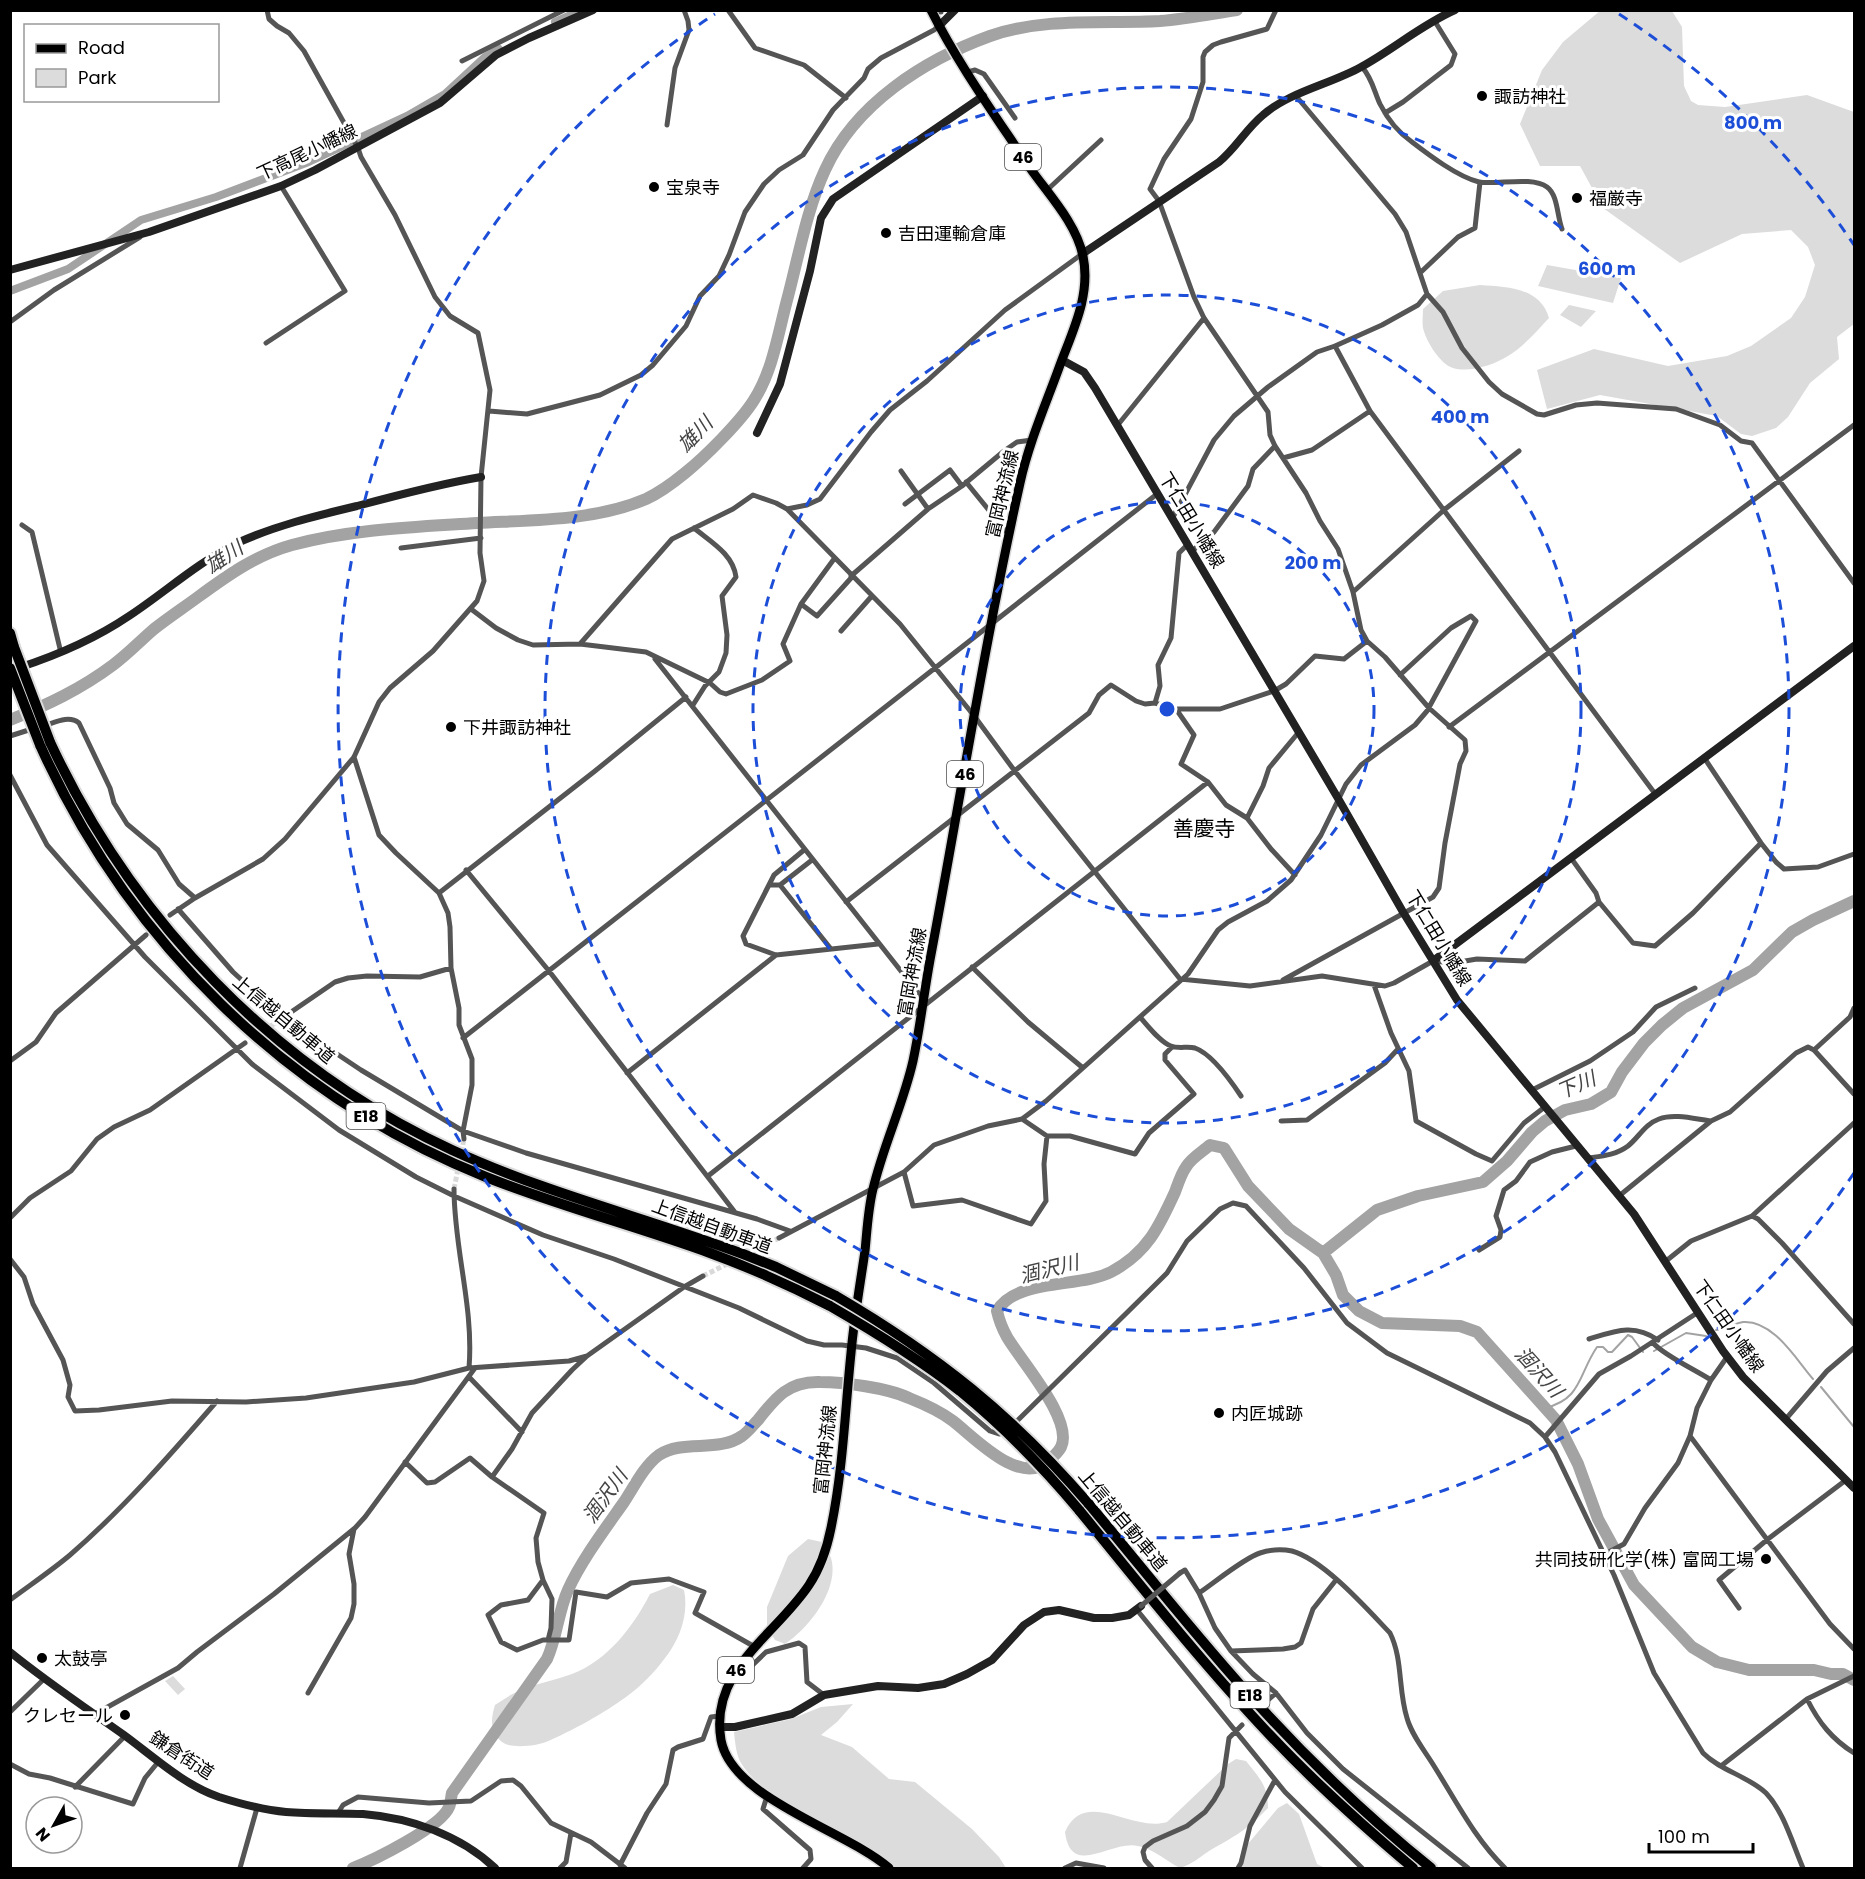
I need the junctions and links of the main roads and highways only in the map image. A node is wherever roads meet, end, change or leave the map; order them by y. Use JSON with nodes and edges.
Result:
{"nodes":[{"id":1,"x":938,"y":11,"type":"edge"},
{"id":2,"x":10,"y":633,"type":"edge"},
{"id":3,"x":10,"y":670,"type":"edge"},
{"id":4,"x":45,"y":743,"type":"junction"},
{"id":5,"x":1084,"y":1507,"type":"junction"},
{"id":6,"x":1337,"y":1802,"type":"junction"},
{"id":7,"x":889,"y":1869,"type":"edge"},
{"id":8,"x":1407,"y":1869,"type":"edge"},
{"id":9,"x":1413,"y":1869,"type":"edge"},
{"id":10,"x":1431,"y":1869,"type":"edge"}],
"edges":[{"from":1,"to":7,"type":"main road","name":"富岡神流線","number":"46"},
{"from":2,"to":4,"type":"highway","name":"上信越自動車道","number":"E18","bridge":true},
{"from":3,"to":4,"type":"highway","name":"上信越自動車道","number":"E18","bridge":true},
{"from":4,"to":5,"type":"highway","name":"上信越自動車道","number":"E18","bridge":true},
{"from":5,"to":6,"type":"highway","name":"上信越自動車道","number":"E18"},
{"from":5,"to":10,"type":"highway","name":"上信越自動車道","number":"E18"},
{"from":6,"to":8,"type":"highway"},
{"from":6,"to":9,"type":"highway","name":"上信越自動車道","number":"E18"}]}
